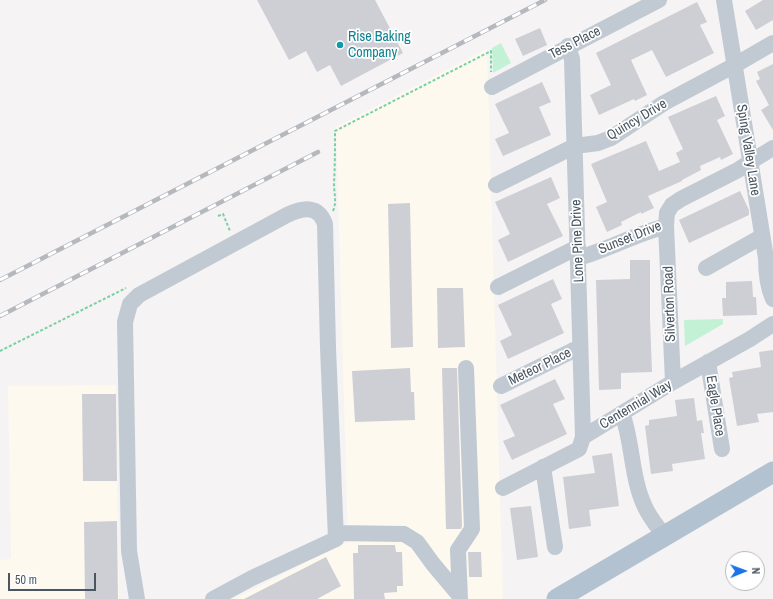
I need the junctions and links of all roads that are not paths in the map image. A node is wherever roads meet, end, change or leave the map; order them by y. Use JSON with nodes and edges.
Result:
{"nodes":[{"id":1,"x":659,"y":0,"type":"edge"},
{"id":2,"x":724,"y":0,"type":"edge"},
{"id":3,"x":773,"y":43,"type":"edge"},
{"id":4,"x":568,"y":46,"type":"junction"},
{"id":5,"x":735,"y":65,"type":"junction"},
{"id":6,"x":492,"y":87,"type":"dead end"},
{"id":7,"x":575,"y":146,"type":"junction"},
{"id":8,"x":773,"y":148,"type":"edge"},
{"id":9,"x":750,"y":162,"type":"junction"},
{"id":10,"x":496,"y":185,"type":"dead end"},
{"id":11,"x":666,"y":226,"type":"junction"},
{"id":12,"x":761,"y":237,"type":"junction"},
{"id":13,"x":578,"y":252,"type":"junction"},
{"id":14,"x":769,"y":256,"type":"edge"},
{"id":15,"x":706,"y":268,"type":"dead end"},
{"id":16,"x":498,"y":287,"type":"dead end"},
{"id":17,"x":773,"y":299,"type":"edge"},
{"id":18,"x":773,"y":324,"type":"edge"},
{"id":19,"x":580,"y":348,"type":"junction"},
{"id":20,"x":708,"y":362,"type":"junction"},
{"id":21,"x":466,"y":368,"type":"dead end"},
{"id":22,"x":673,"y":382,"type":"junction"},
{"id":23,"x":500,"y":386,"type":"dead end"},
{"id":24,"x":622,"y":413,"type":"junction"},
{"id":25,"x":583,"y":437,"type":"junction"},
{"id":26,"x":722,"y":449,"type":"dead end"},
{"id":27,"x":543,"y":467,"type":"junction"},
{"id":28,"x":773,"y":472,"type":"edge"},
{"id":29,"x":503,"y":488,"type":"dead end"},
{"id":30,"x":336,"y":532,"type":"junction"},
{"id":31,"x":664,"y":536,"type":"junction"},
{"id":32,"x":555,"y":547,"type":"dead end"},
{"id":33,"x":460,"y":597,"type":"edge"},
{"id":34,"x":137,"y":599,"type":"edge"},
{"id":35,"x":213,"y":599,"type":"edge"},
{"id":36,"x":557,"y":599,"type":"edge"}],
"edges":[{"from":1,"to":4,"type":"street","name":"Tess Place"},
{"from":2,"to":5,"type":"street","name":"Sping Valley Lane"},
{"from":3,"to":5,"type":"street","name":"Quincy Drive"},
{"from":4,"to":6,"type":"street","name":"Tess Place"},
{"from":4,"to":7,"type":"street","name":"Lone Pine Drive"},
{"from":5,"to":7,"type":"street","name":"Quincy Drive"},
{"from":5,"to":9,"type":"street","name":"Sping Valley Lane"},
{"from":7,"to":10,"type":"street","name":"Quincy Drive"},
{"from":7,"to":13,"type":"street","name":"Lone Pine Drive"},
{"from":8,"to":9,"type":"street","name":"Sunset Drive"},
{"from":9,"to":11,"type":"street","name":"Sunset Drive"},
{"from":9,"to":12,"type":"street","name":"Sping Valley Lane"},
{"from":11,"to":13,"type":"street","name":"Sunset Drive"},
{"from":11,"to":22,"type":"street","name":"Silverton Road"},
{"from":12,"to":14,"type":"street","name":"Sping Valley Lane"},
{"from":12,"to":15,"type":"street"},
{"from":13,"to":16,"type":"street","name":"Sunset Drive"},
{"from":13,"to":19,"type":"street","name":"Lone Pine Drive"},
{"from":14,"to":17,"type":"street","name":"Sping Valley Lane"},
{"from":18,"to":20,"type":"street","name":"Centennial Way"},
{"from":19,"to":23,"type":"street","name":"Meteor Place"},
{"from":19,"to":25,"type":"street","name":"Lone Pine Drive"},
{"from":20,"to":22,"type":"street","name":"Centennial Way"},
{"from":20,"to":26,"type":"street","name":"Eagle Place"},
{"from":21,"to":33,"type":"street"},
{"from":22,"to":24,"type":"street","name":"Centennial Way"},
{"from":24,"to":25,"type":"street","name":"Centennial Way"},
{"from":24,"to":31,"type":"street"},
{"from":25,"to":27,"type":"street","name":"Centennial Way"},
{"from":27,"to":29,"type":"street","name":"Centennial Way"},
{"from":27,"to":32,"type":"street"},
{"from":28,"to":31,"type":"main road"},
{"from":30,"to":33,"type":"street"},
{"from":30,"to":34,"type":"street"},
{"from":30,"to":35,"type":"street"},
{"from":31,"to":36,"type":"main road"}]}
